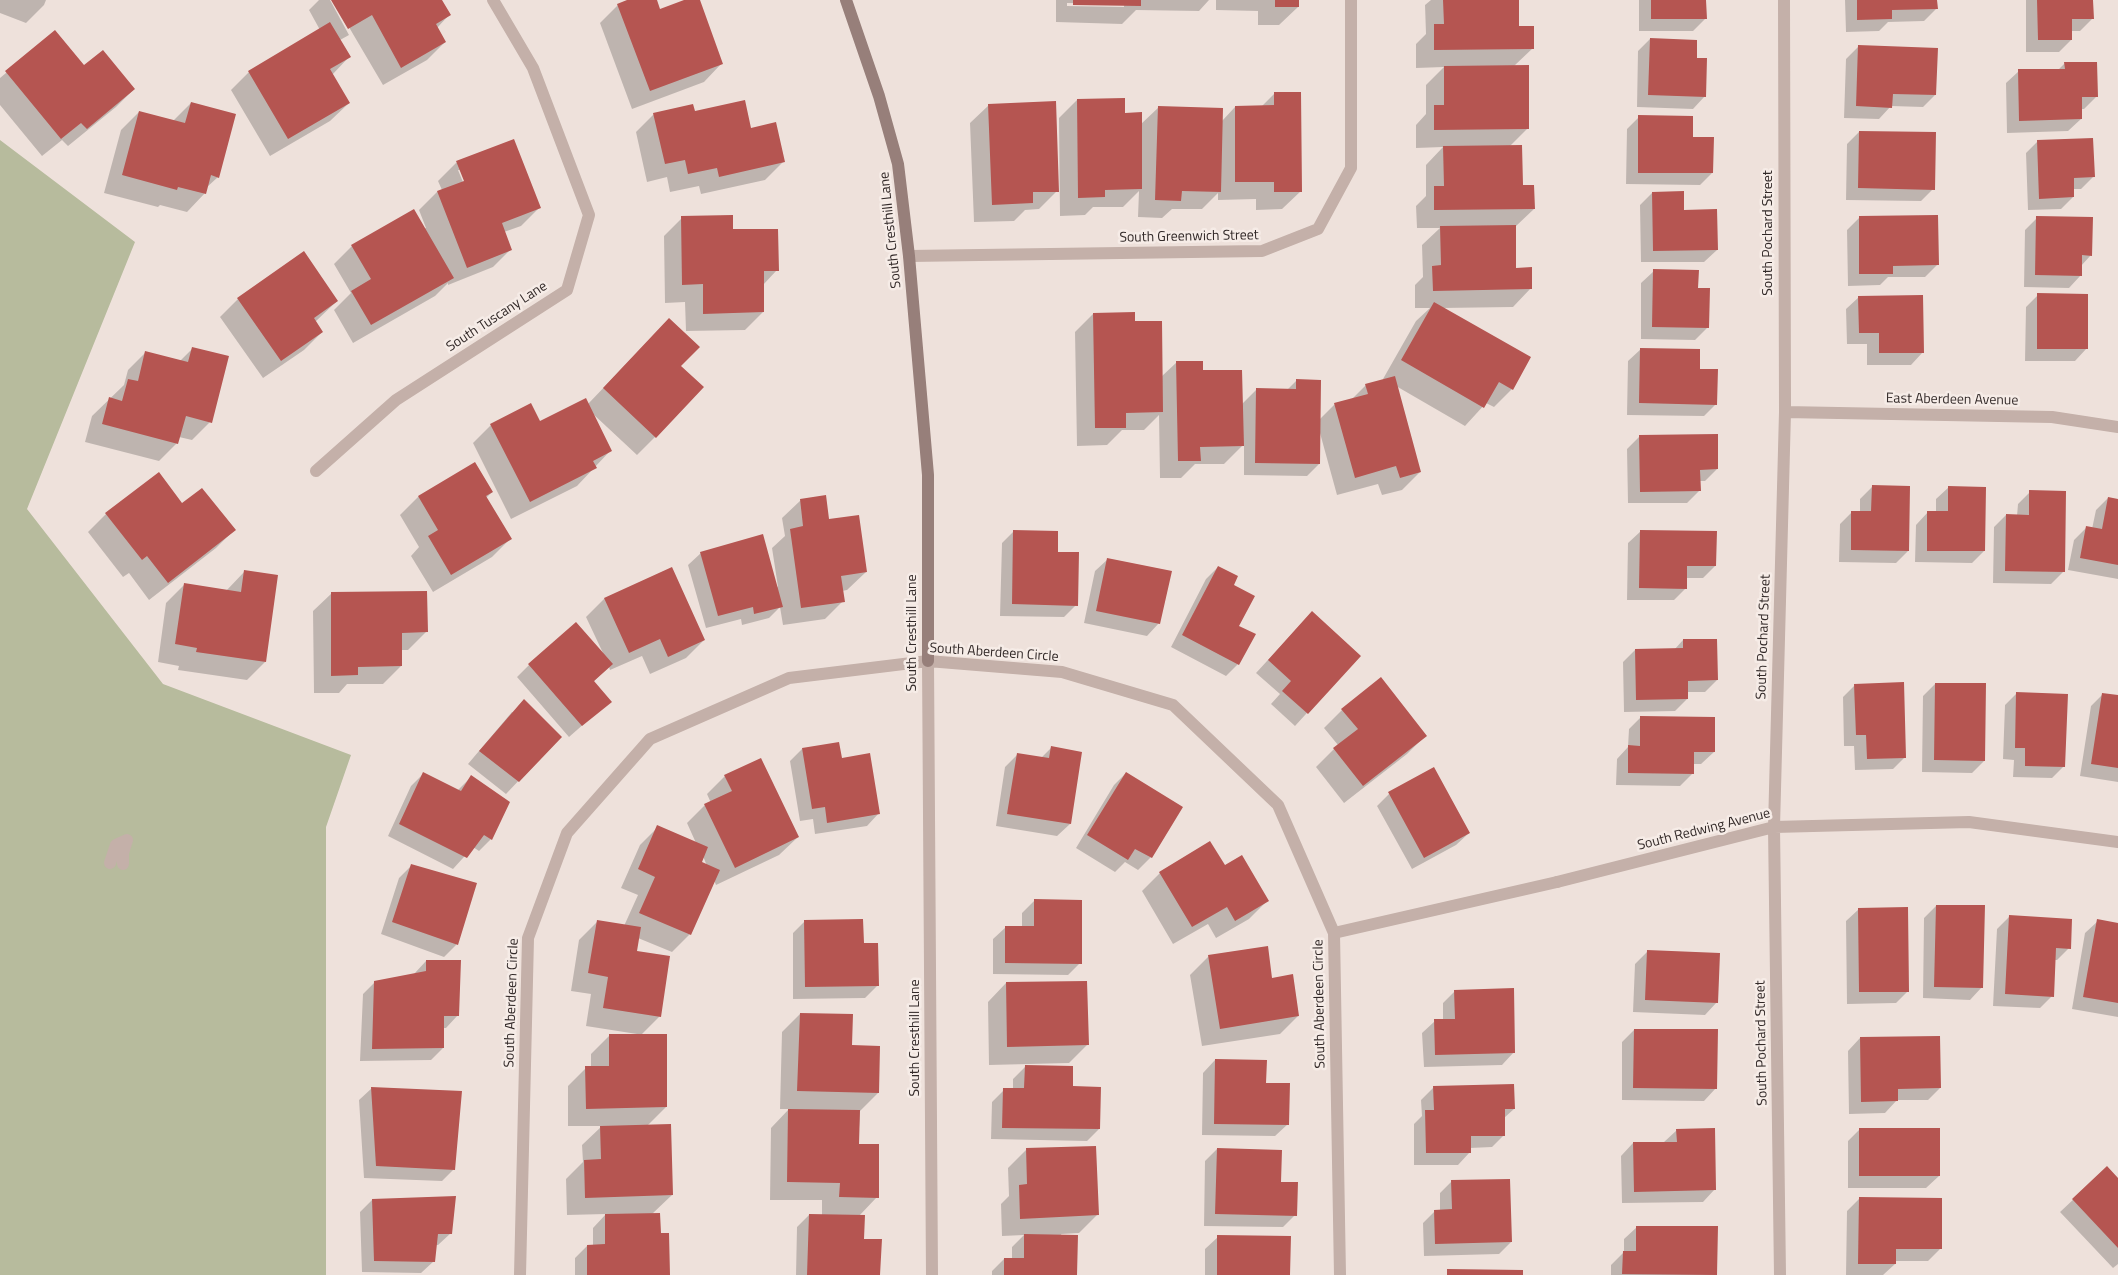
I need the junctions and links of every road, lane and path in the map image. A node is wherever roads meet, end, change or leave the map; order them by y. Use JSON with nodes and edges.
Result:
{"nodes":[{"id":1,"x":493,"y":0,"type":"edge"},
{"id":2,"x":846,"y":0,"type":"edge"},
{"id":3,"x":1351,"y":0,"type":"edge"},
{"id":4,"x":1784,"y":0,"type":"edge"},
{"id":5,"x":910,"y":256,"type":"junction"},
{"id":6,"x":1785,"y":412,"type":"junction"},
{"id":7,"x":2118,"y":427,"type":"edge"},
{"id":8,"x":316,"y":471,"type":"dead end"},
{"id":9,"x":928,"y":661,"type":"junction"},
{"id":10,"x":1774,"y":827,"type":"junction"},
{"id":11,"x":2118,"y":842,"type":"edge"},
{"id":12,"x":1334,"y":933,"type":"junction"},
{"id":13,"x":520,"y":1275,"type":"edge"},
{"id":14,"x":932,"y":1275,"type":"edge"},
{"id":15,"x":1340,"y":1275,"type":"edge"},
{"id":16,"x":1780,"y":1275,"type":"edge"}],
"edges":[{"from":1,"to":8,"type":"street","name":"South Tuscany Lane"},
{"from":2,"to":5,"type":"street","name":"South Cresthill Lane"},
{"from":3,"to":5,"type":"street","name":"South Greenwich Street"},
{"from":4,"to":6,"type":"street","name":"South Pochard Street"},
{"from":5,"to":9,"type":"street","name":"South Cresthill Lane"},
{"from":6,"to":7,"type":"street","name":"East Aberdeen Avenue"},
{"from":6,"to":10,"type":"street","name":"South Pochard Street"},
{"from":9,"to":12,"type":"street","name":"South Aberdeen Circle"},
{"from":9,"to":13,"type":"street","name":"South Aberdeen Circle"},
{"from":9,"to":14,"type":"street","name":"South Cresthill Lane"},
{"from":10,"to":11,"type":"street","name":"South Redwing Avenue"},
{"from":10,"to":12,"type":"street","name":"South Redwing Avenue"},
{"from":10,"to":16,"type":"street","name":"South Pochard Street"},
{"from":12,"to":15,"type":"street","name":"South Aberdeen Circle"}]}
